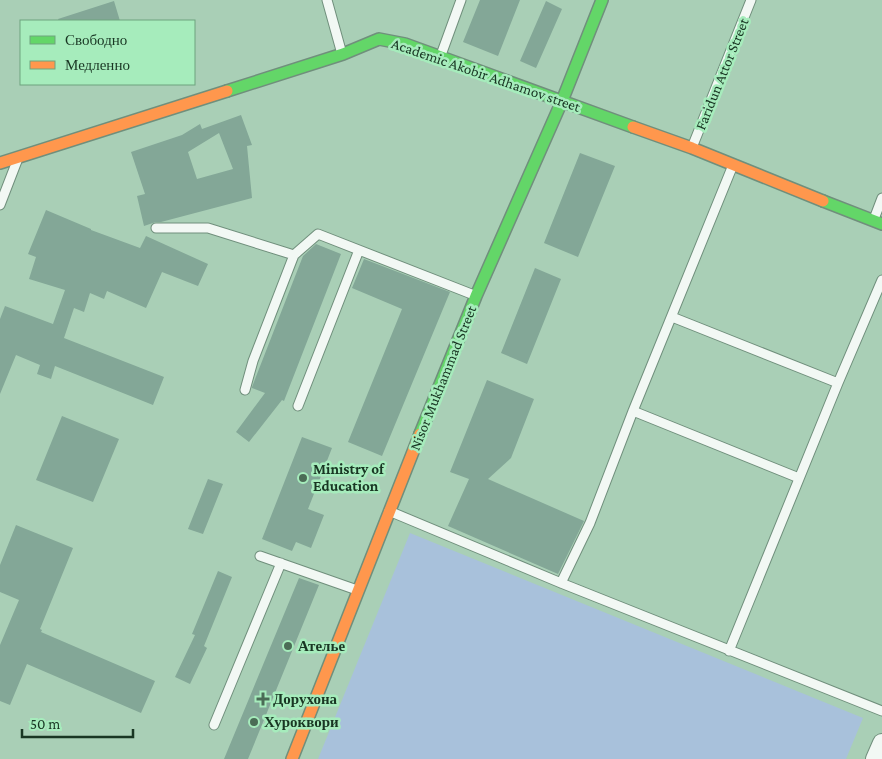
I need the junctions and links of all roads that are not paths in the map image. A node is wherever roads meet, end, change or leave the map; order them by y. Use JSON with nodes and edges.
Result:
{"nodes":[{"id":1,"x":327,"y":0,"type":"edge"},
{"id":2,"x":461,"y":0,"type":"edge"},
{"id":3,"x":602,"y":0,"type":"edge"},
{"id":4,"x":752,"y":0,"type":"edge"},
{"id":5,"x":342,"y":54,"type":"junction"},
{"id":6,"x":440,"y":57,"type":"junction"},
{"id":7,"x":562,"y":101,"type":"junction"},
{"id":8,"x":692,"y":148,"type":"junction"},
{"id":9,"x":19,"y":157,"type":"junction"},
{"id":10,"x":0,"y":163,"type":"edge"},
{"id":11,"x":734,"y":164,"type":"junction"},
{"id":12,"x":882,"y":198,"type":"edge"},
{"id":13,"x":0,"y":205,"type":"edge"},
{"id":14,"x":878,"y":222,"type":"edge"},
{"id":15,"x":156,"y":228,"type":"dead end"},
{"id":16,"x":359,"y":250,"type":"junction"},
{"id":17,"x":294,"y":255,"type":"junction"},
{"id":18,"x":882,"y":280,"type":"edge"},
{"id":19,"x":476,"y":296,"type":"junction"},
{"id":20,"x":672,"y":317,"type":"junction"},
{"id":21,"x":838,"y":383,"type":"junction"},
{"id":22,"x":245,"y":390,"type":"dead end"},
{"id":23,"x":298,"y":406,"type":"dead end"},
{"id":24,"x":632,"y":411,"type":"junction"},
{"id":25,"x":799,"y":478,"type":"junction"},
{"id":26,"x":388,"y":511,"type":"junction"},
{"id":27,"x":260,"y":556,"type":"dead end"},
{"id":28,"x":281,"y":563,"type":"junction"},
{"id":29,"x":561,"y":583,"type":"junction"},
{"id":30,"x":357,"y":590,"type":"junction"},
{"id":31,"x":729,"y":651,"type":"junction"},
{"id":32,"x":882,"y":711,"type":"edge"},
{"id":33,"x":214,"y":725,"type":"dead end"},
{"id":34,"x":292,"y":759,"type":"edge"}],
"edges":[{"from":1,"to":5,"type":"lane"},
{"from":2,"to":6,"type":"lane"},
{"from":3,"to":7,"type":"street","name":"Nisor Mukhammad Street"},
{"from":4,"to":8,"type":"lane","name":"Faridun Attor Street"},
{"from":5,"to":6,"type":"street","name":"Academic Akobir Adhamov street"},
{"from":5,"to":9,"type":"street","name":"Academic Akobir Adhamov street"},
{"from":6,"to":7,"type":"street","name":"Academic Akobir Adhamov street"},
{"from":7,"to":8,"type":"street","name":"Academic Akobir Adhamov street"},
{"from":7,"to":19,"type":"street","name":"Nisor Mukhammad Street"},
{"from":8,"to":11,"type":"street","name":"Academic Akobir Adhamov street"},
{"from":9,"to":10,"type":"street","name":"Academic Akobir Adhamov street"},
{"from":9,"to":13,"type":"lane"},
{"from":11,"to":14,"type":"street","name":"Academic Akobir Adhamov street"},
{"from":11,"to":20,"type":"lane"},
{"from":12,"to":14,"type":"lane"},
{"from":15,"to":17,"type":"lane"},
{"from":16,"to":17,"type":"lane"},
{"from":16,"to":19,"type":"lane"},
{"from":16,"to":23,"type":"lane"},
{"from":17,"to":22,"type":"lane"},
{"from":18,"to":21,"type":"lane"},
{"from":19,"to":26,"type":"street","name":"Nisor Mukhammad Street"},
{"from":20,"to":21,"type":"lane"},
{"from":20,"to":24,"type":"lane"},
{"from":21,"to":25,"type":"lane"},
{"from":24,"to":25,"type":"lane"},
{"from":24,"to":29,"type":"lane"},
{"from":25,"to":31,"type":"lane"},
{"from":26,"to":29,"type":"lane"},
{"from":26,"to":30,"type":"street","name":"Nisor Mukhammad Street"},
{"from":27,"to":28,"type":"lane"},
{"from":28,"to":30,"type":"lane"},
{"from":28,"to":33,"type":"lane"},
{"from":29,"to":31,"type":"lane"},
{"from":30,"to":34,"type":"street","name":"Nisor Mukhammad Street"},
{"from":31,"to":32,"type":"lane"}]}
